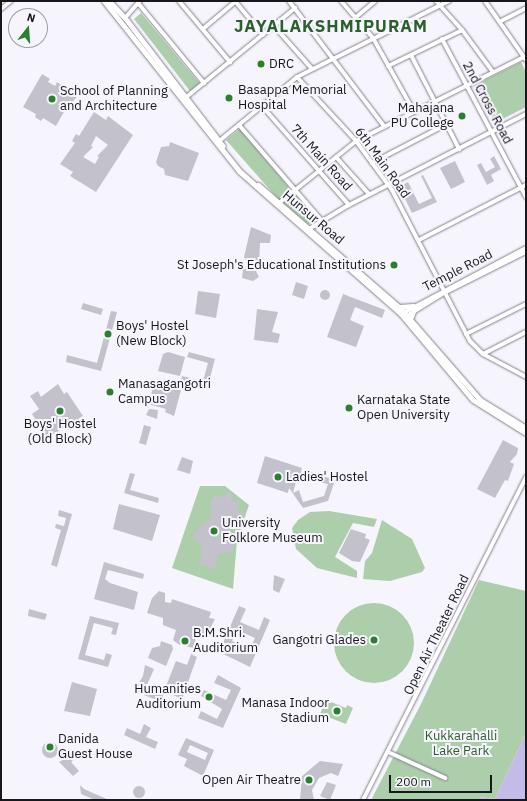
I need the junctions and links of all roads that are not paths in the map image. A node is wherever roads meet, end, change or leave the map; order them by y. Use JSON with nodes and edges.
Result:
{"nodes":[{"id":1,"x":11,"y":1,"type":"edge"},
{"id":2,"x":104,"y":1,"type":"edge"},
{"id":3,"x":109,"y":1,"type":"edge"},
{"id":4,"x":179,"y":1,"type":"edge"},
{"id":5,"x":236,"y":1,"type":"edge"},
{"id":6,"x":289,"y":1,"type":"edge"},
{"id":7,"x":341,"y":1,"type":"edge"},
{"id":8,"x":375,"y":1,"type":"edge"},
{"id":9,"x":436,"y":1,"type":"edge"},
{"id":10,"x":449,"y":1,"type":"edge"},
{"id":11,"x":485,"y":1,"type":"edge"},
{"id":12,"x":139,"y":2,"type":"edge"},
{"id":13,"x":441,"y":5,"type":"junction"},
{"id":14,"x":295,"y":8,"type":"junction"},
{"id":15,"x":526,"y":8,"type":"edge"},
{"id":16,"x":1,"y":9,"type":"edge"},
{"id":17,"x":125,"y":18,"type":"junction"},
{"id":18,"x":355,"y":18,"type":"junction"},
{"id":19,"x":501,"y":21,"type":"junction"},
{"id":20,"x":274,"y":26,"type":"junction"},
{"id":21,"x":203,"y":29,"type":"junction"},
{"id":22,"x":462,"y":30,"type":"junction"},
{"id":23,"x":263,"y":35,"type":"junction"},
{"id":24,"x":373,"y":38,"type":"junction"},
{"id":25,"x":442,"y":39,"type":"junction"},
{"id":26,"x":410,"y":55,"type":"junction"},
{"id":27,"x":335,"y":58,"type":"junction"},
{"id":28,"x":526,"y":58,"type":"edge"},
{"id":29,"x":230,"y":62,"type":"junction"},
{"id":30,"x":388,"y":66,"type":"junction"},
{"id":31,"x":312,"y":69,"type":"junction"},
{"id":32,"x":493,"y":72,"type":"junction"},
{"id":33,"x":297,"y":77,"type":"junction"},
{"id":34,"x":204,"y":83,"type":"junction"},
{"id":35,"x":466,"y":85,"type":"junction"},
{"id":36,"x":185,"y":99,"type":"junction"},
{"id":37,"x":434,"y":100,"type":"junction"},
{"id":38,"x":262,"y":106,"type":"junction"},
{"id":39,"x":413,"y":110,"type":"junction"},
{"id":40,"x":526,"y":114,"type":"edge"},
{"id":41,"x":447,"y":124,"type":"junction"},
{"id":42,"x":239,"y":125,"type":"junction"},
{"id":43,"x":384,"y":126,"type":"junction"},
{"id":44,"x":490,"y":132,"type":"junction"},
{"id":45,"x":356,"y":141,"type":"junction"},
{"id":46,"x":218,"y":142,"type":"junction"},
{"id":47,"x":459,"y":148,"type":"junction"},
{"id":48,"x":336,"y":157,"type":"junction"},
{"id":49,"x":372,"y":163,"type":"junction"},
{"id":50,"x":319,"y":171,"type":"junction"},
{"id":51,"x":388,"y":185,"type":"junction"},
{"id":52,"x":526,"y":186,"type":"edge"},
{"id":53,"x":521,"y":188,"type":"junction"},
{"id":54,"x":295,"y":190,"type":"junction"},
{"id":55,"x":369,"y":194,"type":"junction"},
{"id":56,"x":526,"y":197,"type":"edge"},
{"id":57,"x":279,"y":204,"type":"junction"},
{"id":58,"x":349,"y":205,"type":"junction"},
{"id":59,"x":322,"y":221,"type":"junction"},
{"id":60,"x":309,"y":229,"type":"junction"},
{"id":61,"x":419,"y":240,"type":"junction"},
{"id":62,"x":526,"y":248,"type":"edge"},
{"id":63,"x":526,"y":252,"type":"edge"},
{"id":64,"x":446,"y":290,"type":"junction"},
{"id":65,"x":526,"y":304,"type":"edge"},
{"id":66,"x":399,"y":307,"type":"junction"},
{"id":67,"x":414,"y":308,"type":"junction"},
{"id":68,"x":405,"y":316,"type":"junction"},
{"id":69,"x":526,"y":332,"type":"edge"},
{"id":70,"x":466,"y":334,"type":"junction"},
{"id":71,"x":483,"y":354,"type":"junction"},
{"id":72,"x":526,"y":370,"type":"edge"},
{"id":73,"x":525,"y":376,"type":"edge"},
{"id":74,"x":526,"y":428,"type":"edge"},
{"id":75,"x":526,"y":433,"type":"edge"},
{"id":76,"x":526,"y":477,"type":"edge"},
{"id":77,"x":388,"y":752,"type":"junction"},
{"id":78,"x":445,"y":778,"type":"dead end"},
{"id":79,"x":363,"y":800,"type":"edge"}],
"edges":[{"from":1,"to":16,"type":"street"},
{"from":2,"to":36,"type":"main road"},
{"from":3,"to":17,"type":"main road","name":"Hunsur Road"},
{"from":4,"to":21,"type":"street"},
{"from":5,"to":21,"type":"street"},
{"from":5,"to":23,"type":"street"},
{"from":6,"to":14,"type":"street"},
{"from":7,"to":18,"type":"street"},
{"from":8,"to":18,"type":"street"},
{"from":9,"to":13,"type":"street"},
{"from":10,"to":13,"type":"street"},
{"from":11,"to":19,"type":"street"},
{"from":12,"to":17,"type":"street"},
{"from":12,"to":34,"type":"street"},
{"from":13,"to":22,"type":"street"},
{"from":13,"to":24,"type":"street"},
{"from":14,"to":20,"type":"street"},
{"from":14,"to":27,"type":"street"},
{"from":15,"to":19,"type":"street"},
{"from":17,"to":36,"type":"main road","name":"Hunsur Road"},
{"from":18,"to":24,"type":"street"},
{"from":19,"to":28,"type":"street"},
{"from":20,"to":23,"type":"street"},
{"from":20,"to":31,"type":"street"},
{"from":21,"to":29,"type":"street"},
{"from":22,"to":25,"type":"street"},
{"from":22,"to":32,"type":"street"},
{"from":23,"to":29,"type":"street"},
{"from":24,"to":27,"type":"street"},
{"from":24,"to":30,"type":"street"},
{"from":25,"to":26,"type":"street"},
{"from":25,"to":35,"type":"street","name":"2nd Cross Road"},
{"from":26,"to":30,"type":"street"},
{"from":26,"to":37,"type":"street"},
{"from":27,"to":31,"type":"street"},
{"from":27,"to":43,"type":"street"},
{"from":28,"to":32,"type":"street"},
{"from":29,"to":34,"type":"street"},
{"from":30,"to":39,"type":"street"},
{"from":31,"to":33,"type":"street"},
{"from":32,"to":35,"type":"street"},
{"from":33,"to":38,"type":"street"},
{"from":33,"to":45,"type":"street","name":"6th Main Road"},
{"from":34,"to":36,"type":"street"},
{"from":35,"to":37,"type":"street"},
{"from":35,"to":44,"type":"street","name":"2nd Cross Road"},
{"from":36,"to":46,"type":"main road","name":"Hunsur Road"},
{"from":37,"to":39,"type":"street"},
{"from":37,"to":41,"type":"street"},
{"from":38,"to":42,"type":"street"},
{"from":38,"to":50,"type":"street","name":"7th Main Road"},
{"from":39,"to":43,"type":"street"},
{"from":40,"to":44,"type":"street"},
{"from":41,"to":47,"type":"street"},
{"from":41,"to":49,"type":"street"},
{"from":42,"to":46,"type":"street"},
{"from":42,"to":54,"type":"street"},
{"from":43,"to":45,"type":"street"},
{"from":44,"to":47,"type":"street"},
{"from":44,"to":53,"type":"street","name":"2nd Cross Road"},
{"from":45,"to":48,"type":"street"},
{"from":45,"to":49,"type":"street","name":"6th Main Road"},
{"from":46,"to":57,"type":"main road","name":"Hunsur Road"},
{"from":46,"to":68,"type":"main road"},
{"from":47,"to":51,"type":"street"},
{"from":48,"to":50,"type":"street"},
{"from":48,"to":55,"type":"street"},
{"from":49,"to":51,"type":"street","name":"6th Main Road"},
{"from":50,"to":54,"type":"street"},
{"from":50,"to":58,"type":"street","name":"7th Main Road"},
{"from":51,"to":55,"type":"street"},
{"from":51,"to":61,"type":"street","name":"6th Main Road"},
{"from":52,"to":53,"type":"street"},
{"from":53,"to":56,"type":"street","name":"2nd Cross Road"},
{"from":53,"to":61,"type":"street"},
{"from":54,"to":57,"type":"street"},
{"from":54,"to":59,"type":"street"},
{"from":55,"to":58,"type":"street"},
{"from":57,"to":60,"type":"main road","name":"Hunsur Road"},
{"from":58,"to":59,"type":"street"},
{"from":59,"to":60,"type":"street"},
{"from":60,"to":66,"type":"main road","name":"Hunsur Road"},
{"from":61,"to":64,"type":"street","name":"6th Main Road"},
{"from":62,"to":64,"type":"street","name":"Temple Road"},
{"from":63,"to":64,"type":"street","name":"Temple Road"},
{"from":64,"to":67,"type":"street","name":"Temple Road"},
{"from":64,"to":70,"type":"street","name":"6th Main Road"},
{"from":65,"to":70,"type":"street"},
{"from":66,"to":67,"type":"main road"},
{"from":66,"to":68,"type":"main road","name":"Hunsur Road"},
{"from":67,"to":68,"type":"main road"},
{"from":67,"to":68,"type":"street","name":"Temple Road"},
{"from":68,"to":74,"type":"main road","name":"Hunsur Road"},
{"from":68,"to":75,"type":"main road"},
{"from":69,"to":71,"type":"street"},
{"from":70,"to":71,"type":"street","name":"6th Main Road"},
{"from":71,"to":73,"type":"street"},
{"from":72,"to":73,"type":"street"},
{"from":76,"to":77,"type":"street","name":"Open Air Theater Road"},
{"from":77,"to":78,"type":"street"},
{"from":77,"to":79,"type":"street","name":"Open Air Theater Road"}]}
